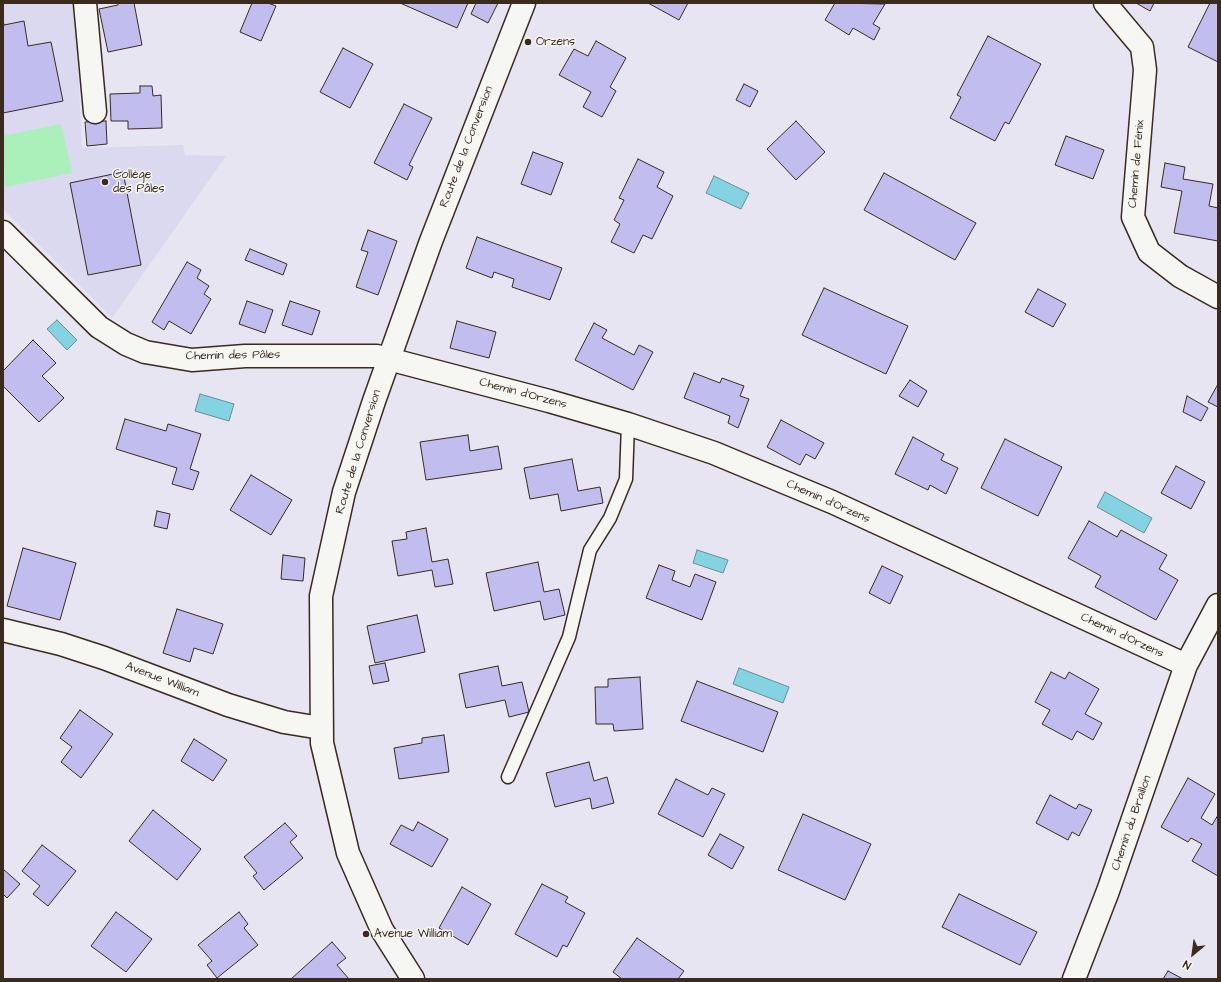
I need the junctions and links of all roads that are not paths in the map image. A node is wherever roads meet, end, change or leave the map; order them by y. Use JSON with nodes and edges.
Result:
{"nodes":[{"id":1,"x":85,"y":3,"type":"edge"},
{"id":2,"x":524,"y":3,"type":"edge"},
{"id":3,"x":1105,"y":3,"type":"edge"},
{"id":4,"x":95,"y":112,"type":"dead end"},
{"id":5,"x":3,"y":232,"type":"edge"},
{"id":6,"x":1218,"y":297,"type":"edge"},
{"id":7,"x":389,"y":358,"type":"junction"},
{"id":8,"x":628,"y":424,"type":"junction"},
{"id":9,"x":1218,"y":605,"type":"edge"},
{"id":10,"x":3,"y":630,"type":"edge"},
{"id":11,"x":1186,"y":665,"type":"junction"},
{"id":12,"x":321,"y":728,"type":"junction"},
{"id":13,"x":508,"y":777,"type":"dead end"},
{"id":14,"x":413,"y":979,"type":"edge"},
{"id":15,"x":1074,"y":979,"type":"edge"}],
"edges":[{"from":1,"to":4,"type":"street"},
{"from":2,"to":7,"type":"street","name":"Route de la Conversion"},
{"from":3,"to":6,"type":"street","name":"Chemin de Fénix"},
{"from":5,"to":7,"type":"street","name":"Chemin des Pâles"},
{"from":7,"to":8,"type":"street","name":"Chemin d'Orzens"},
{"from":7,"to":12,"type":"street","name":"Route de la Conversion"},
{"from":8,"to":11,"type":"street","name":"Chemin d'Orzens"},
{"from":8,"to":13,"type":"lane"},
{"from":9,"to":11,"type":"street"},
{"from":10,"to":12,"type":"street","name":"Avenue William"},
{"from":11,"to":15,"type":"street","name":"Chemin du Braillon"},
{"from":12,"to":14,"type":"street","name":"Route de la Conversion"}]}
